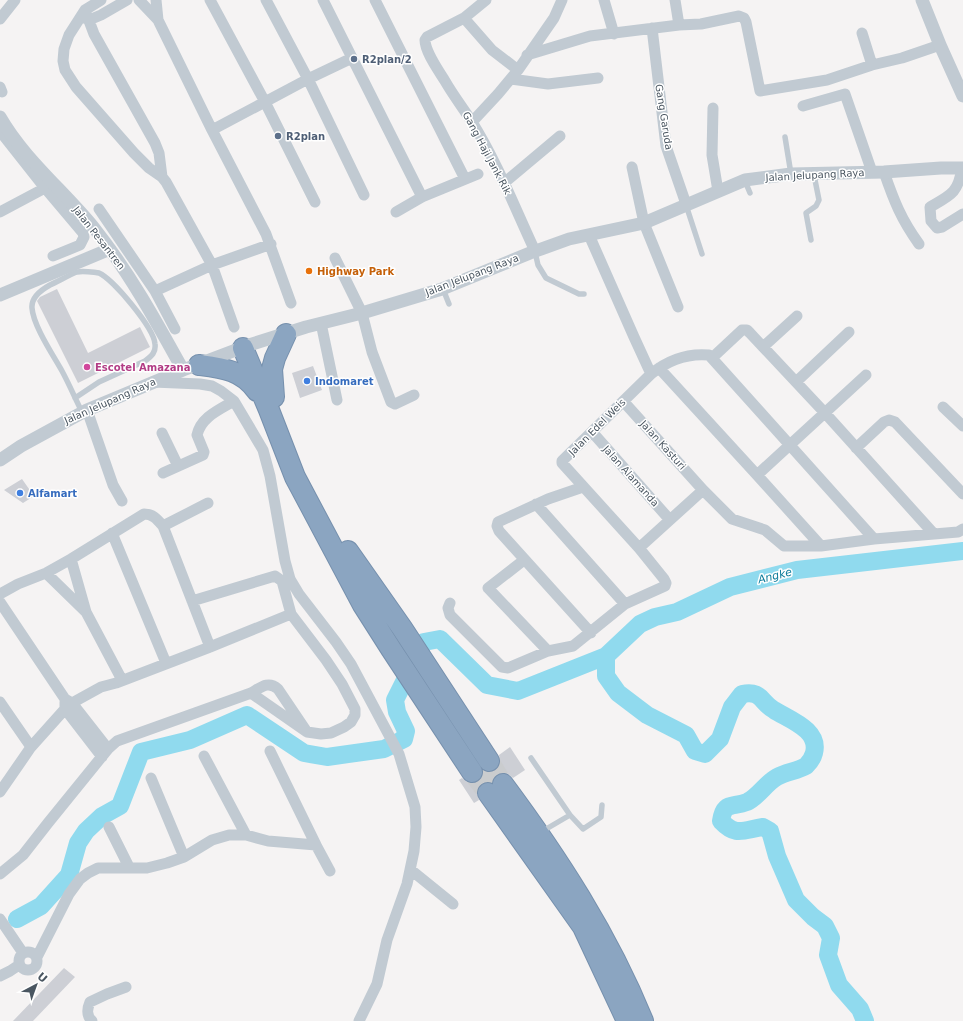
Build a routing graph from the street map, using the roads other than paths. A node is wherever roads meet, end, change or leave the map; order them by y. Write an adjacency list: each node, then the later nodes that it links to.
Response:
1 (15, 0): 17 (street)
2 (101, 0): 15 (street)
3 (127, 0): 15 (street)
4 (139, 0): 18 (street)
5 (156, 0): 18 (street)
6 (210, 0): 31 (street)
7 (266, 0): 29 (street)
8 (323, 0): 25 (street)
9 (375, 0): 47 (street)
10 (486, 0): 16 (street)
11 (562, 0): 24 (street)
12 (604, 0): 22 (street)
13 (675, 0): 19 (street)
14 (922, 0): 23 (street)
15 (85, 15): 46 (street); 46 (street)
16 (464, 18): 27 (street); 35 (street, Gang Haji Jank Rik)
17 (0, 20)
18 (158, 20): 36 (street)
19 (679, 25): 20 (street); 26 (street)
20 (652, 28): 22 (street); 56 (street, Gang Garuda)
21 (862, 33): 26 (street)
22 (614, 34): 24 (street)
23 (940, 45): 26 (street); 30 (street)
24 (527, 55): 27 (street)
25 (352, 58): 29 (street); 54 (street)
26 (872, 65)
27 (515, 74): 28 (street); 35 (street)
28 (598, 78)
29 (308, 79): 31 (street); 53 (street)
30 (963, 96)
31 (265, 102): 36 (street); 55 (street)
32 (803, 106): 42 (street)
33 (713, 108): 51 (street)
34 (0, 117): 66 (street, Jalan Pesantren)
35 (472, 122): 49 (street, Gang Haji Jank Rik)
36 (212, 130): 64 (street)
37 (0, 131): 50 (street)
38 (560, 136): 49 (street)
39 (785, 137): 44 (lane)
40 (632, 167): 61 (street)
41 (963, 168): 42 (street, Jalan Jelupang Raya); 60 (street)
42 (878, 172): 45 (street, Jalan Jelupang Raya); 65 (street)
43 (478, 174): 47 (street)
44 (791, 174): 45 (street, Jalan Jelupang Raya); 48 (street, Jalan Jelupang Raya)
45 (814, 175): 63 (lane)
46 (162, 177): 71 (street)
47 (465, 179): 54 (street)
48 (745, 180): 51 (street, Jalan Jelupang Raya); 52 (lane)
49 (504, 183): 67 (street, Gang Haji Jank Rik)
50 (45, 188): 58 (street); 69 (street)
51 (718, 191): 56 (street, Jalan Jelupang Raya)
52 (750, 193)
53 (364, 195)
54 (422, 197): 59 (street)
55 (315, 202)
56 (686, 204): 61 (street, Jalan Jelupang Raya); 68 (lane)
57 (99, 209): 73 (street)
58 (0, 212)
59 (396, 212)
60 (963, 214)
61 (644, 223): 62 (street, Jalan Jelupang Raya); 78 (street)
62 (589, 235): 67 (street, Jalan Jelupang Raya); 90 (street)
63 (811, 240)
64 (270, 244): 71 (street); 76 (street)
65 (919, 244)
66 (110, 249): 75 (street); 89 (street, Jalan Pesantren)
67 (535, 251): 72 (street, Jalan Jelupang Raya); 74 (lane)
68 (702, 254)
69 (53, 256)
70 (335, 258): 79 (street)
71 (212, 266): 73 (street); 82 (street)
72 (442, 289): 77 (lane); 79 (street, Jalan Jelupang Raya)
73 (155, 291): 83 (street)
74 (584, 294)
75 (0, 296)
76 (291, 303)
77 (449, 304)
78 (678, 307)
79 (362, 312): 81 (street, Jalan Jelupang Raya); 94 (street)
80 (797, 316): 87 (street)
81 (321, 323): 85 (street, Jalan Jelupang Raya); 96 (street)
82 (234, 328)
83 (175, 329)
84 (849, 332): 93 (street)
85 (286, 334): 86 (street, Jalan Jelupang Raya); 99 (highway)
86 (246, 347): 89 (street, Jalan Jelupang Raya); 99 (highway)
87 (763, 347): 88 (street); 93 (street)
88 (712, 358): 90 (street, Jalan Edel Weis); 106 (street)
89 (191, 367): 92 (street, Jalan Jelupang Raya); 99 (highway)
90 (655, 371): 98 (street, Jalan Edel Weis); 111 (street)
91 (866, 375): 102 (street)
92 (153, 382): 97 (street); 101 (street, Jalan Jelupang Raya)
93 (796, 382): 102 (street)
94 (414, 395)
95 (75, 398): 95 (lane); 101 (lane)
96 (337, 400)
97 (234, 401): 109 (street); 161 (street)
98 (623, 401): 104 (street, Jalan Edel Weis); 113 (street, Jalan Kasturi)
99 (272, 403): 99 (highway)
100 (942, 407): 103 (street)
101 (84, 411): 108 (street, Jalan Jelupang Raya); 115 (street)
102 (825, 413): 106 (street); 107 (street)
103 (963, 426)
104 (592, 432): 112 (street, Jalan Edel Weis); 118 (street, Jalan Alamanda)
105 (162, 433): 109 (street)
106 (789, 445): 111 (street); 123 (street)
107 (856, 448): 114 (street); 122 (street)
108 (0, 460)
109 (178, 466): 110 (street)
110 (162, 473)
111 (757, 476): 124 (street)
112 (583, 487): 117 (street); 125 (street, Jalan Edel Weis)
113 (703, 490): 118 (street); 124 (street, Jalan Kasturi)
114 (963, 494)
115 (122, 501)
116 (208, 503): 119 (street)
117 (536, 504): 127 (street); 133 (street)
118 (670, 520): 125 (street)
119 (163, 526): 121 (street); 130 (street)
120 (963, 530): 122 (street, Jalan Kasturi)
121 (112, 533): 126 (street); 139 (street)
122 (934, 534): 123 (street, Jalan Kasturi)
123 (874, 540): 124 (street, Jalan Kasturi)
124 (821, 546)
125 (639, 548): 133 (street, Jalan Edel Weis)
126 (71, 559): 128 (street); 134 (street)
127 (524, 560): 136 (street); 138 (street)
128 (46, 573): 129 (street); 134 (street)
129 (0, 594)
130 (192, 601): 135 (street); 137 (street)
131 (0, 602): 143 (street)
132 (450, 603): 138 (street)
133 (626, 604): 136 (street)
134 (86, 612): 140 (street)
135 (291, 614): 137 (street); 144 (street)
136 (591, 633): 138 (street)
137 (210, 647): 139 (street)
138 (548, 651)
139 (166, 663): 140 (street)
140 (122, 680): 143 (street)
141 (251, 693): 144 (street); 144 (street); 147 (street)
142 (0, 702): 145 (street)
143 (67, 704): 145 (street); 147 (street)
144 (307, 732)
145 (31, 747): 152 (street)
146 (270, 751): 158 (street)
147 (105, 753): 163 (street)
148 (204, 756): 156 (street)
149 (531, 758): 154 (lane)
150 (151, 778): 159 (street)
151 (496, 788): 157 (highway)
152 (0, 792)
153 (602, 805): 154 (lane)
154 (570, 815): 157 (lane)
155 (109, 827): 160 (street)
156 (246, 835): 158 (street); 159 (street)
157 (530, 835): 173 (highway); 174 (highway)
158 (316, 845): 162 (street)
159 (184, 857): 160 (street)
160 (129, 867): 167 (street)
161 (411, 870): 164 (street); 172 (street)
162 (330, 871)
163 (0, 874)
164 (453, 904)
165 (0, 919): 166 (street)
166 (23, 953): 167 (street); 168 (street)
167 (37, 957): 168 (street)
168 (19, 965): 169 (street)
169 (0, 976)
170 (126, 987): 171 (street)
171 (92, 1021)
172 (359, 1021)
173 (627, 1021)
174 (643, 1021)

